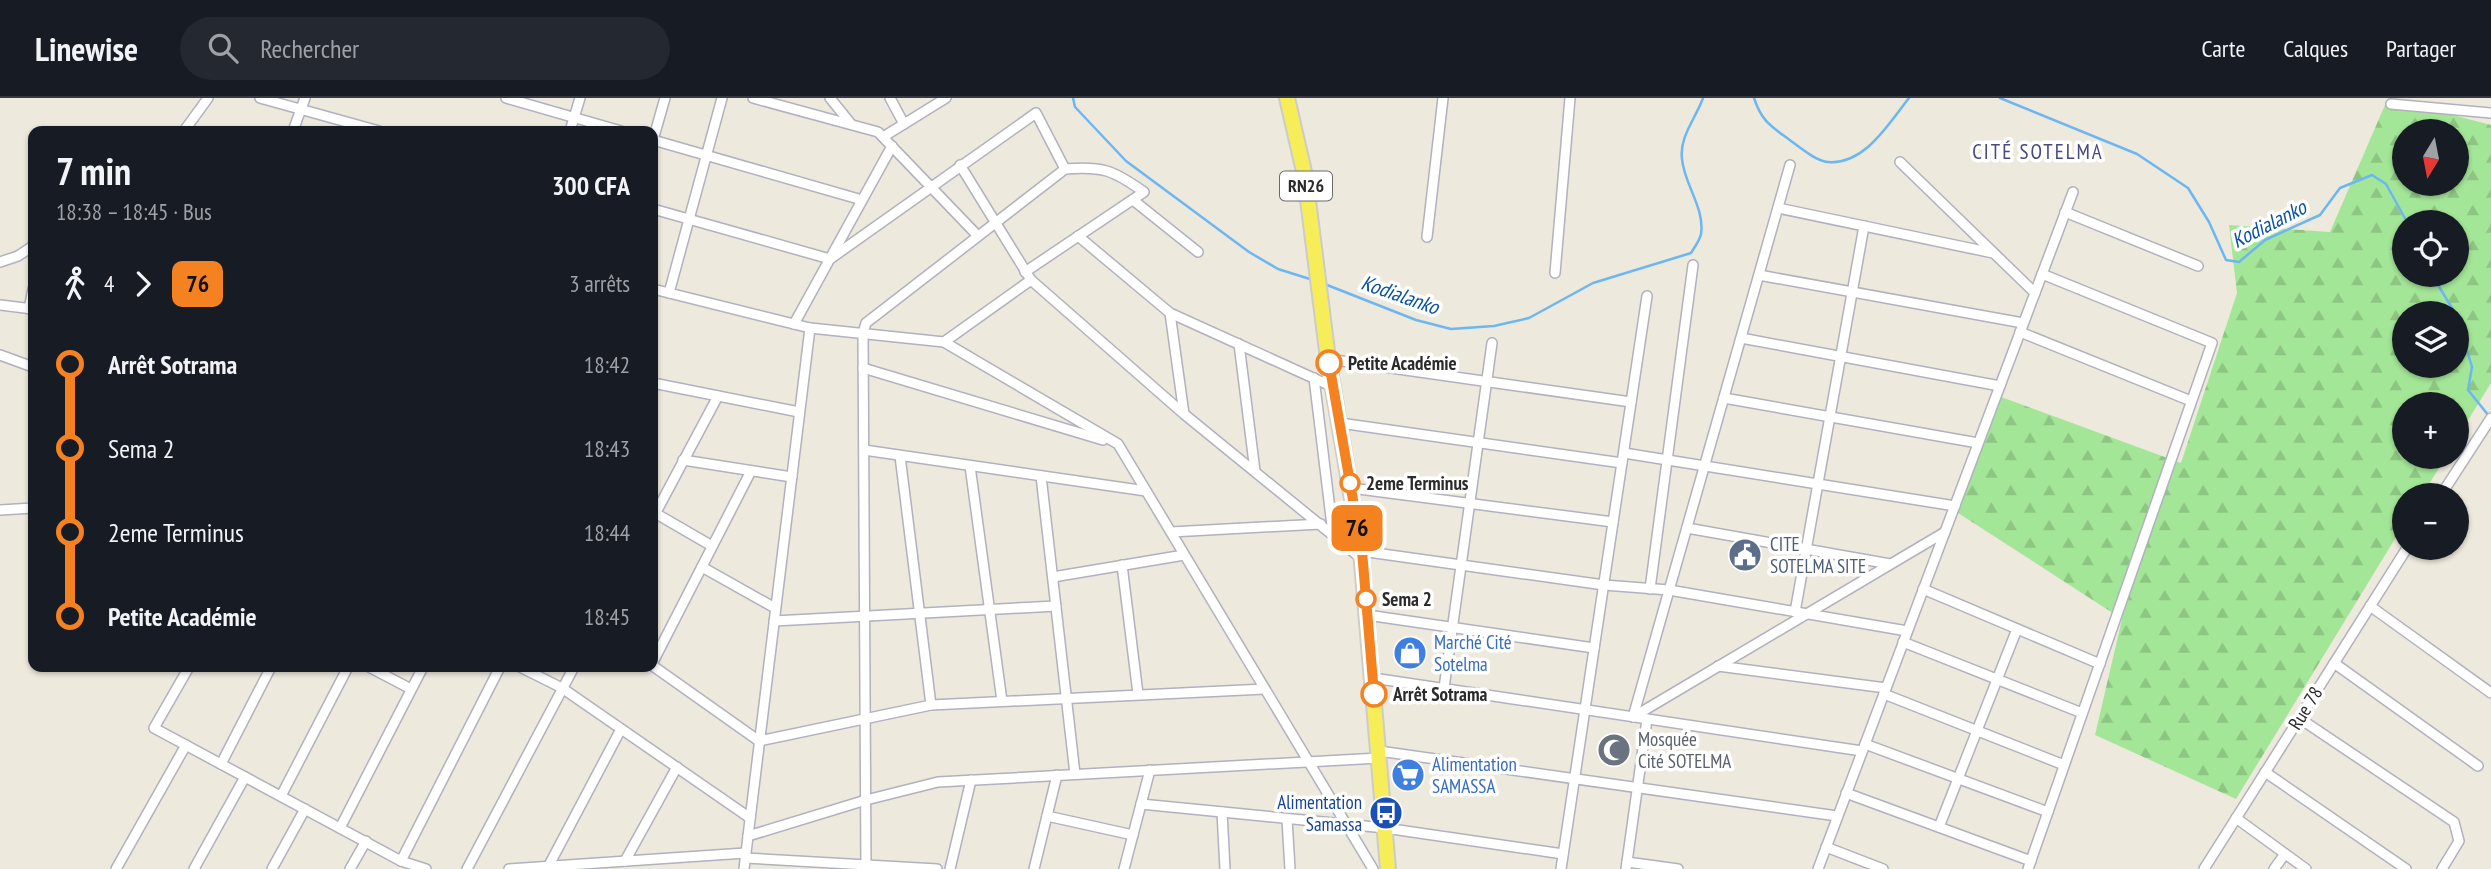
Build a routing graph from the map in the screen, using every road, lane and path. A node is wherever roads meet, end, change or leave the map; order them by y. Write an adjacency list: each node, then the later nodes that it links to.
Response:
1 (260, 98): 16 (street)
2 (305, 98): 16 (street)
3 (506, 98): 18 (street)
4 (580, 98): 18 (street)
5 (665, 98): 26 (street)
6 (722, 98): 30 (street)
7 (753, 98): 20 (street)
8 (830, 98): 20 (street)
9 (890, 98): 19 (street)
10 (946, 98): 19 (street)
11 (1287, 98): 77 (main road, RN26)
12 (1443, 98): 47 (street)
13 (1570, 98): 55 (street)
14 (203, 99): 21 (street)
15 (2391, 104): 17 (street)
16 (302, 110): 22 (street); 23 (street)
17 (2491, 113)
18 (574, 118): 24 (street); 25 (street)
19 (904, 124): 27 (street)
20 (852, 125): 27 (street)
21 (187, 126)
22 (295, 126)
23 (361, 126)
24 (572, 126)
25 (603, 126)
26 (657, 126)
27 (883, 137): 29 (street)
28 (658, 142): 30 (street)
29 (892, 146): 35 (street); 37 (street)
30 (706, 156): 37 (street); 42 (street)
31 (1900, 162): 50 (street)
32 (960, 165): 34 (street); 35 (street); 43 (street)
33 (1790, 165): 39 (street)
34 (1065, 169): 38 (street); 43 (street)
35 (930, 186): 45 (street); 51 (street)
36 (2073, 192): 41 (street)
37 (862, 200): 51 (street)
38 (1133, 200): 46 (street); 49 (street)
39 (1778, 208): 44 (street); 57 (street)
40 (658, 210): 42 (street)
41 (2066, 212): 54 (street); 56 (street)
42 (689, 219): 51 (street); 61 (street)
43 (996, 223): 45 (street); 58 (street)
44 (1864, 226): 50 (street); 60 (street)
45 (978, 236): 70 (street)
46 (1078, 236): 58 (street); 66 (street)
47 (1427, 237)
48 (28, 249): 52 (street)
49 (1198, 252)
50 (1993, 253): 62 (street)
51 (830, 259): 67 (street)
52 (0, 262)
53 (1693, 265): 101 (street)
54 (2198, 266)
55 (1555, 273)
56 (2042, 274): 62 (street); 87 (street)
57 (1759, 275): 60 (street); 71 (street)
58 (1028, 276): 72 (street); 90 (street)
59 (658, 290): 61 (street)
60 (1852, 291): 69 (street); 76 (street)
61 (669, 293): 67 (street)
62 (2035, 293): 69 (street)
63 (1647, 296): 88 (street)
64 (0, 305): 65 (street)
65 (28, 309)
66 (1170, 313): 74 (street); 90 (street)
67 (794, 324): 68 (street)
68 (810, 328): 70 (street); 89 (street)
69 (2022, 328): 83 (street); 87 (street)
70 (863, 333): 72 (street); 79 (street)
71 (1741, 338): 76 (street); 86 (street)
72 (944, 342): 96 (street)
73 (1492, 343): 81 (street)
74 (1239, 344): 80 (street); 105 (street)
75 (0, 355): 78 (street)
76 (1840, 356): 83 (street); 91 (street)
77 (1328, 359): 81 (street); 84 (main road, RN26)
78 (28, 365)
79 (863, 368): 96 (street); 97 (street)
80 (1314, 378): 84 (street); 123 (street)
81 (1486, 380): 88 (street); 94 (street)
82 (658, 384): 85 (street)
83 (2000, 386): 95 (street)
84 (1333, 387): 93 (main road, RN26)
85 (718, 396): 89 (street); 100 (street)
86 (1724, 398): 91 (street); 103 (street)
87 (2191, 401): 155 (street)
88 (1631, 402): 99 (street)
89 (800, 412): 107 (street)
90 (1184, 414): 105 (street)
91 (1830, 416): 95 (street); 108 (street)
92 (2490, 419): 109 (street)
93 (1340, 423): 94 (street); 110 (main road, RN26)
94 (1478, 442): 99 (street); 112 (street)
95 (1978, 443): 113 (street)
96 (1118, 444): 111 (street)
97 (864, 450): 98 (street); 146 (street)
98 (900, 456): 102 (street); 143 (street)
99 (1623, 458): 101 (street); 118 (street)
100 (683, 460): 104 (street); 114 (street)
101 (1667, 460): 103 (street); 135 (street)
102 (970, 466): 106 (street); 141 (street)
103 (1704, 466): 108 (street); 120 (street)
104 (751, 471): 107 (street); 124 (street)
105 (1255, 471): 119 (street)
106 (1041, 476): 111 (street); 133 (street)
107 (792, 477): 140 (street)
108 (1818, 483): 113 (street); 125 (street)
109 (2449, 483)
110 (1351, 488): 112 (street); 127 (main road, RN26)
111 (1146, 491): 122 (street)
112 (1469, 503): 118 (street); 131 (street)
113 (1955, 506): 121 (street)
114 (658, 507)
115 (28, 508): 116 (street)
116 (0, 510)
117 (658, 517): 124 (street)
118 (1613, 522): 134 (street)
119 (1321, 524): 122 (street); 123 (street)
120 (1687, 528): 125 (street); 137 (street)
121 (1945, 531): 129 (street); 136 (street)
122 (1171, 532): 126 (street)
123 (1333, 534): 127 (street)
124 (712, 547): 132 (street)
125 (1806, 549): 129 (street); 142 (street)
126 (1184, 555): 130 (street); 171 (street)
127 (1362, 555): 131 (street); 145 (main road, RN26)
128 (2399, 560): 139 (street, Rue 78)
129 (1890, 564): 144 (street)
130 (1122, 565): 133 (street); 174 (street)
131 (1461, 565): 134 (street); 148 (street)
132 (702, 567): 140 (street); 153 (street)
133 (1053, 577): 138 (street)
134 (1604, 585): 135 (street); 152 (street)
135 (1650, 589): 137 (street)
136 (1923, 589): 149 (street); 150 (street)
137 (1669, 590): 142 (street); 180 (street)
138 (1056, 606): 141 (street); 175 (street)
139 (2370, 606): 154 (street, Rue 78); 173 (street)
140 (775, 608): 147 (street)
141 (990, 610): 143 (street); 176 (street)
142 (1795, 612): 144 (street)
143 (920, 614): 146 (street); 177 (street)
144 (1807, 614): 150 (street); 156 (street)
145 (1367, 615): 148 (street); 166 (main road, RN26)
146 (865, 617): 147 (street); 181 (street)
147 (774, 621): 186 (street)
148 (1452, 627): 152 (street); 169 (street)
149 (2017, 629): 155 (street); 167 (street)
150 (1907, 631): 151 (street)
151 (1903, 642): 167 (street); 172 (street)
152 (1594, 648): 178 (street)
153 (658, 654)
154 (2334, 663): 182 (street, Rue 78); 193 (street)
155 (2100, 664): 179 (street)
156 (1718, 666): 172 (street); 180 (street)
157 (658, 668): 186 (street)
158 (186, 672): 187 (street)
159 (268, 672): 191 (street)
160 (345, 672): 205 (street)
161 (379, 672): 170 (street)
162 (420, 672): 170 (street)
163 (497, 672): 227 (street)
164 (530, 672): 168 (street)
165 (571, 672): 168 (street)
166 (1373, 678): 169 (street); 189 (main road, RN26)
167 (1997, 679): 179 (street); 185 (street)
168 (562, 688): 184 (street); 238 (street)
169 (1444, 688): 178 (street)
170 (411, 689): 218 (street)
171 (1265, 689): 174 (street); 190 (street)
172 (1885, 691): 185 (street); 188 (street)
173 (2491, 693)
174 (1138, 694): 175 (street)
175 (1066, 697): 176 (street); 197 (street)
176 (1002, 701): 177 (street)
177 (931, 705): 181 (street)
178 (1585, 709): 180 (street); 200 (street)
179 (2082, 713): 192 (street)
180 (1633, 717): 183 (street)
181 (865, 718): 186 (street); 206 (street)
182 (2299, 718): 196 (street, Rue 78); 257 (street)
183 (1647, 719): 188 (street); 203 (street)
184 (621, 729): 194 (street); 231 (street)
185 (1976, 731): 192 (street); 201 (street)
186 (759, 741): 213 (street)
187 (186, 745): 191 (street); 233 (street)
188 (1863, 748): 201 (street); 204 (street)
189 (1379, 754): 190 (street); 200 (street); 219 (main road, RN26)
190 (1308, 762): 195 (street); 216 (street)
191 (221, 764): 199 (street)
192 (2064, 765): 210 (street)
193 (2478, 766)
194 (677, 767): 213 (street); 228 (street)
195 (1150, 771): 197 (street); 207 (street)
196 (2265, 772): 214 (street, Rue 78); 256 (street)
197 (1075, 774): 198 (street)
198 (1057, 775): 202 (street); 211 (street)
199 (245, 777): 205 (street); 234 (street)
200 (1574, 779): 203 (street); 224 (street)
201 (1957, 779): 210 (street); 217 (street)
202 (971, 780): 206 (street); 242 (street)
203 (1637, 788): 212 (street); 229 (street)
204 (1846, 793): 212 (street); 217 (street)
205 (282, 796): 208 (street)
206 (866, 800): 221 (street); 232 (street)
207 (1141, 804): 209 (street); 220 (street)
208 (305, 809): 218 (street); 235 (street)
209 (1222, 812): 215 (street); 245 (street)
210 (2048, 813): 230 (street)
211 (1048, 816): 220 (street); 243 (street)
212 (1838, 816): 223 (street)
213 (750, 818): 221 (street)
214 (2236, 818): 225 (street); 253 (street, Rue 78)
215 (1287, 819): 216 (street); 246 (street)
216 (1346, 825): 219 (street); 247 (street)
217 (1939, 827): 230 (street)
218 (340, 828): 222 (street)
219 (1385, 828): 224 (street); 248 (main road, RN26)
220 (1133, 835): 244 (street)
221 (747, 836): 226 (street)
222 (366, 841): 227 (street); 236 (street)
223 (1826, 847): 251 (street); 252 (street)
224 (1563, 854): 249 (street)
225 (2285, 854): 254 (street); 255 (street)
226 (745, 855): 228 (street); 232 (street); 240 (street)
227 (401, 860): 237 (street)
228 (621, 864): 231 (street)
229 (1627, 865): 250 (street)
230 (2030, 865)
231 (548, 867): 239 (street)
232 (866, 867): 241 (street)
233 (116, 869)
234 (194, 869)
235 (272, 869)
236 (350, 869)
237 (426, 869)
238 (467, 869)
239 (512, 869)
240 (744, 869)
241 (937, 869)
242 (950, 869)
243 (1034, 869)
244 (1124, 869)
245 (1225, 869)
246 (1290, 869)
247 (1373, 869)
248 (1388, 869)
249 (1560, 869)
250 (1678, 869)
251 (1818, 869)
252 (1883, 869)
253 (2204, 869)
254 (2274, 869)
255 (2306, 869)
256 (2406, 869)
257 (2442, 869)

